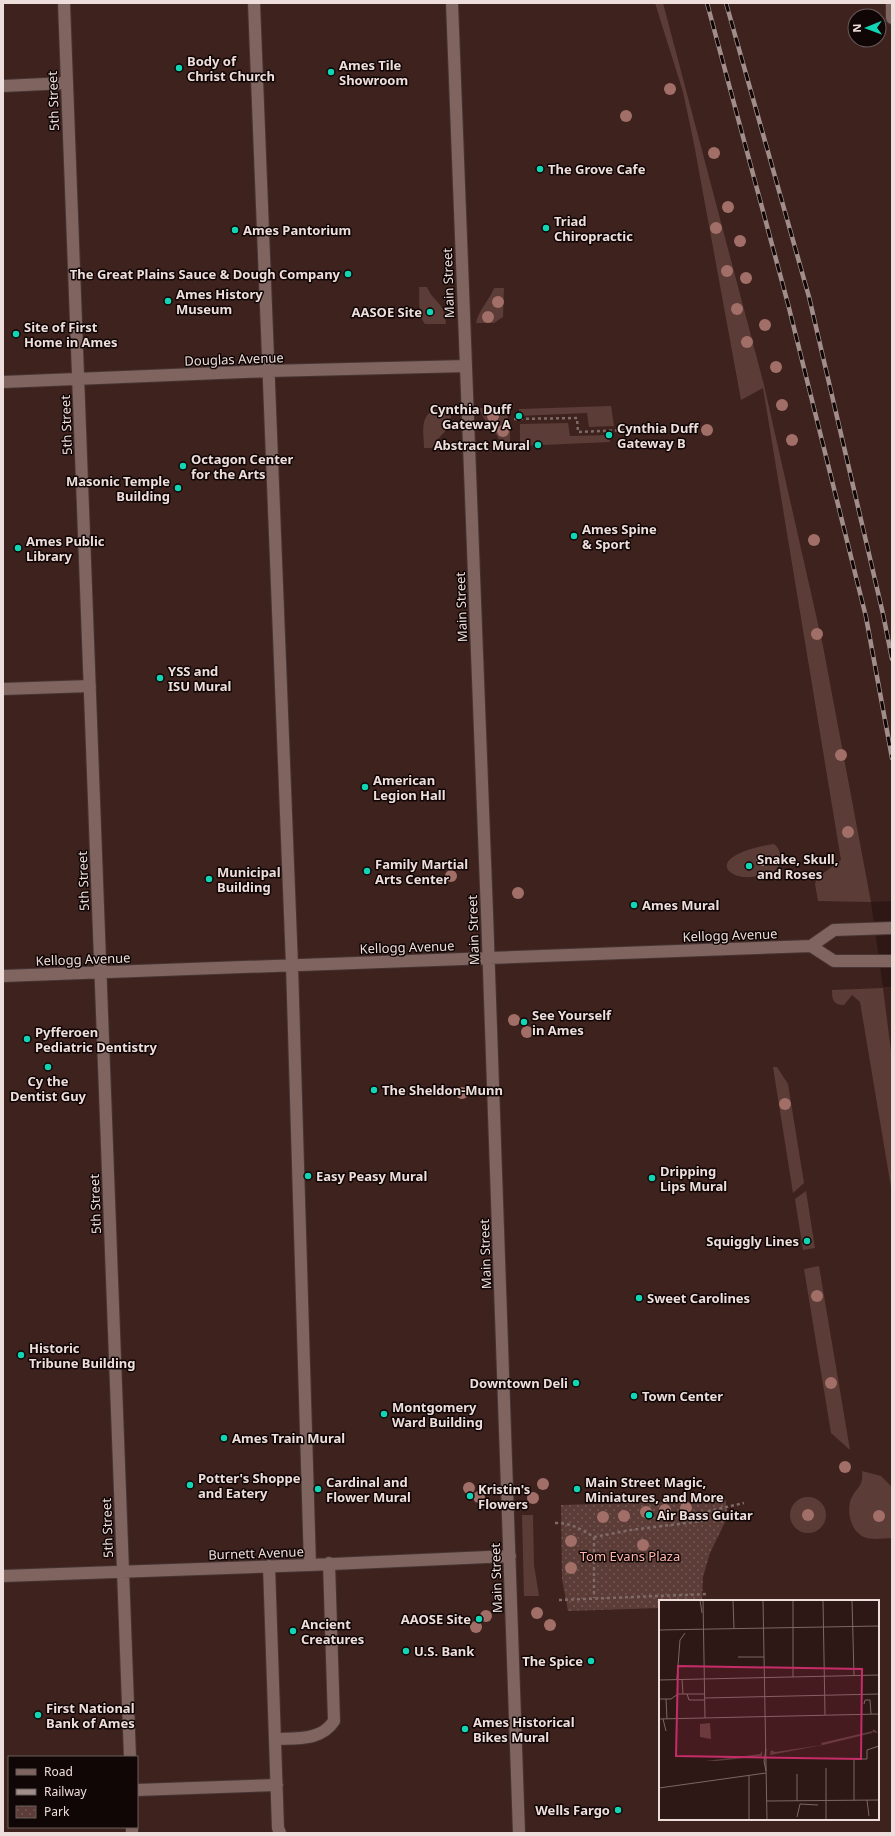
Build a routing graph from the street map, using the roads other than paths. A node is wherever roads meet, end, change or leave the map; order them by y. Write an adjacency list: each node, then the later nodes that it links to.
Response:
1 (64, 3): 6 (street, 5th Street)
2 (254, 3): 9 (street)
3 (452, 3): 8 (street, Main Street)
4 (892, 3): 5 (street)
5 (892, 18)
6 (66, 83): 7 (street); 10 (street, 5th Street)
7 (3, 86)
8 (466, 366): 9 (street, Douglas Avenue); 16 (street, Main Street)
9 (269, 371): 10 (street, Douglas Avenue); 18 (street)
10 (78, 379): 11 (street, Douglas Avenue); 12 (street, 5th Street)
11 (3, 382)
12 (90, 686): 13 (street); 19 (street, 5th Street)
13 (3, 689)
14 (892, 928): 15 (street)
15 (811, 946): 16 (street, Kellogg Avenue); 17 (street)
16 (488, 958): 18 (street, Kellogg Avenue); 21 (street, Main Street)
17 (892, 961)
18 (292, 965): 19 (street, Kellogg Avenue); 23 (street)
19 (100, 972): 20 (street, Kellogg Avenue); 25 (street, 5th Street)
20 (3, 976)
21 (510, 1556): 22 (street, Burnett Avenue); 32 (street, Main Street)
22 (329, 1564): 23 (street, Burnett Avenue); 27 (street)
23 (310, 1565): 24 (street, Burnett Avenue)
24 (270, 1566): 25 (street, Burnett Avenue); 27 (street)
25 (123, 1571): 26 (street, Burnett Avenue); 28 (street, 5th Street)
26 (3, 1576)
27 (275, 1738): 29 (street)
28 (130, 1756)
29 (277, 1785): 30 (street); 31 (street)
30 (138, 1790)
31 (280, 1833)
32 (520, 1833)

